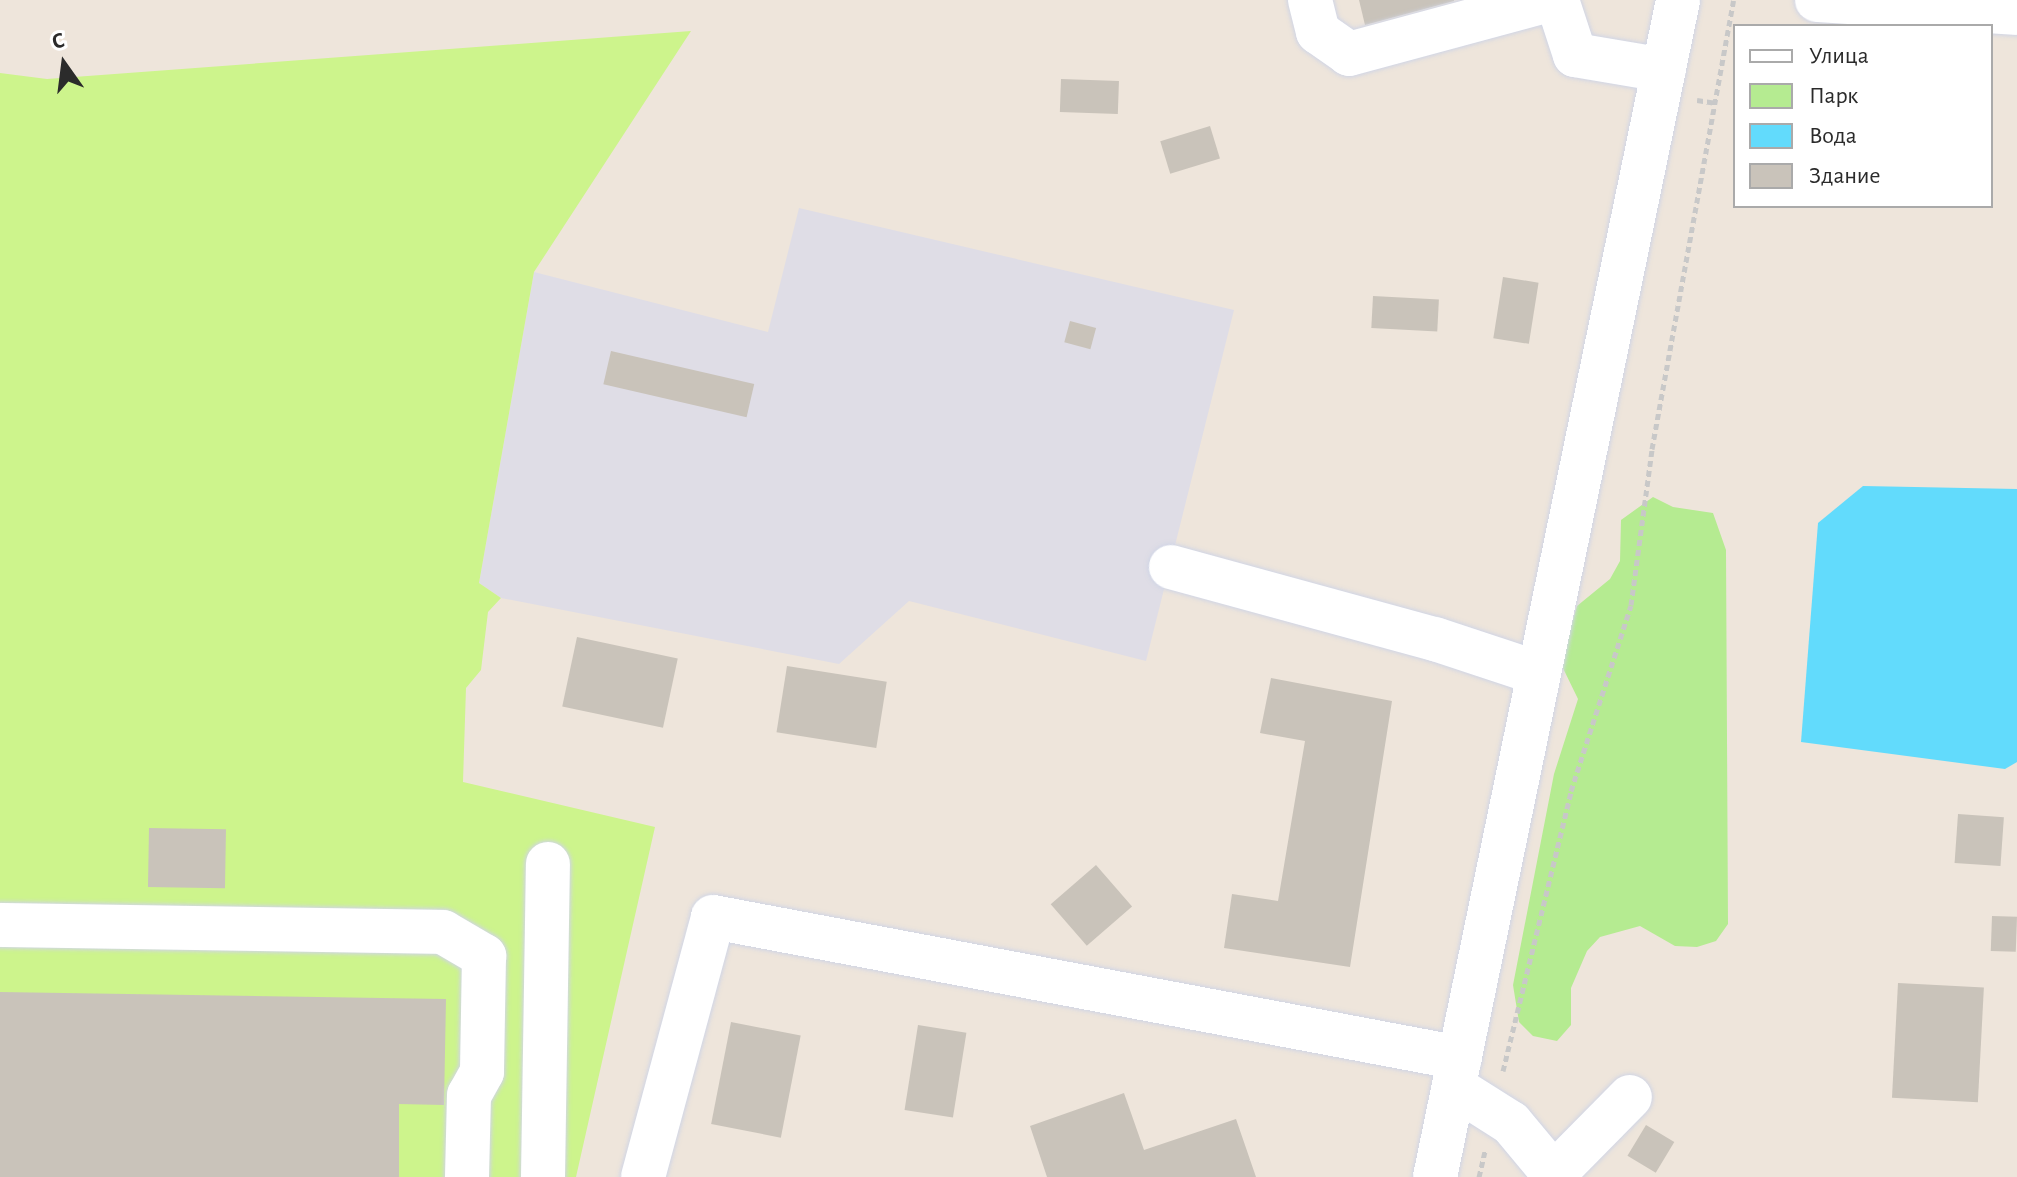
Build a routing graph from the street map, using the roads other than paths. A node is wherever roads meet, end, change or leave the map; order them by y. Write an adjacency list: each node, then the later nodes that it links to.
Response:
1 (1310, 0): 2 (street)
2 (1549, 0)
3 (1557, 0): 7 (street)
4 (1678, 0): 7 (street)
5 (1817, 0): 6 (street)
6 (2017, 13)
7 (1664, 70): 9 (street)
8 (1171, 567): 9 (street)
9 (1538, 673): 12 (street)
10 (548, 864): 16 (street)
11 (0, 925): 15 (street)
12 (1457, 1073): 14 (street); 17 (street); 18 (street)
13 (1630, 1097): 14 (street)
14 (1555, 1175)
15 (467, 1177)
16 (543, 1177)
17 (643, 1177)
18 (1435, 1177)

